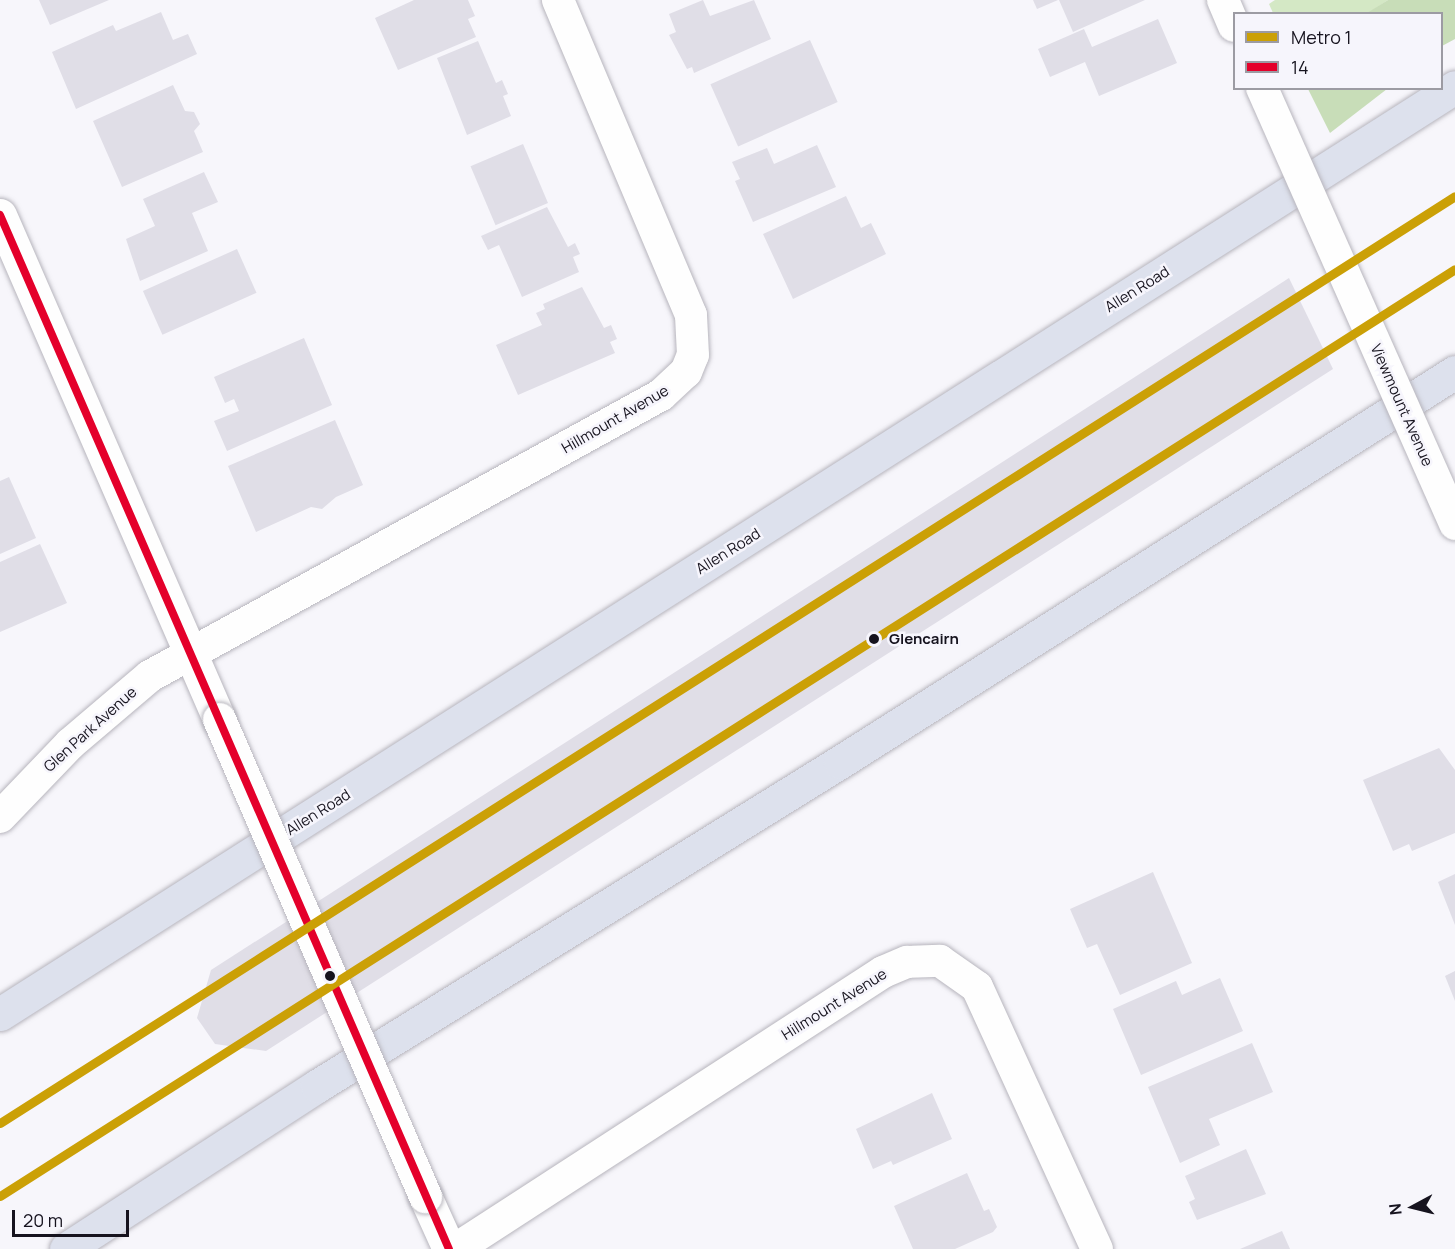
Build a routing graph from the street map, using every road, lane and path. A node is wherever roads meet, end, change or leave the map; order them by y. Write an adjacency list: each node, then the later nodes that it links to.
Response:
1 (558, 0): 9 (street, Hillmount Avenue)
2 (1223, 0): 3 (street)
3 (1233, 24)
4 (1455, 87): 11 (highway, Allen Road)
5 (1263, 90): 8 (street, Viewmount Avenue, bridge)
6 (0, 215): 9 (street)
7 (1455, 372): 12 (highway)
8 (1455, 524)
9 (191, 654): 10 (street, Glen Park Avenue); 13 (street, bridge)
10 (0, 817)
11 (0, 1014)
12 (66, 1249)
13 (449, 1249)
14 (456, 1249): 15 (street, Hillmount Avenue)
15 (1097, 1249)

